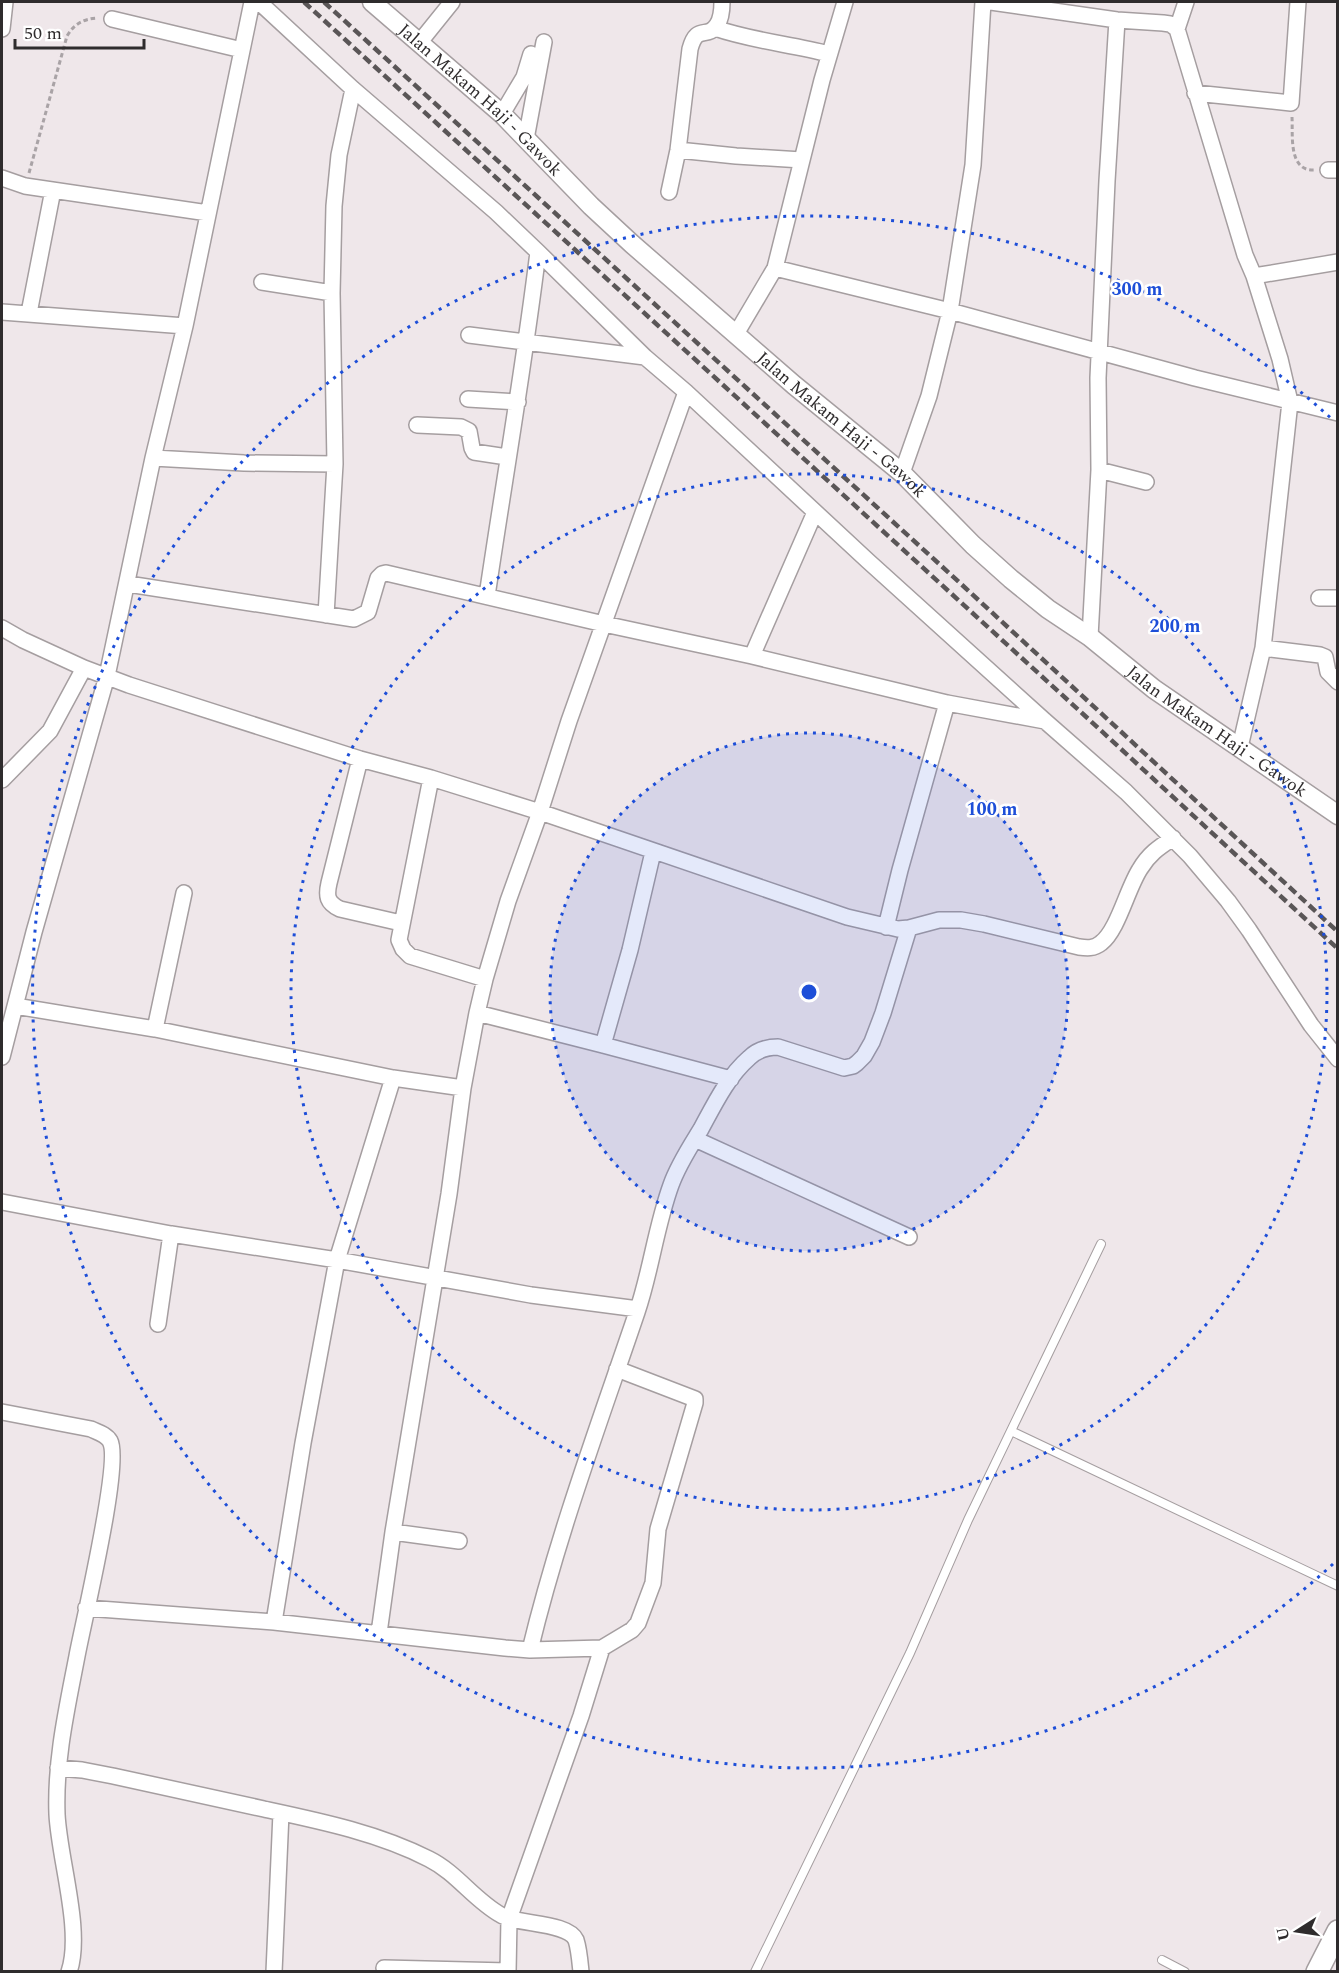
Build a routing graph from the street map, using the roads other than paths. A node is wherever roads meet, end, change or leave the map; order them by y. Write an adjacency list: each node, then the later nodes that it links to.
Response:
1 (5, 2): 15 (street)
2 (252, 2): 19 (street)
3 (259, 2): 22 (street)
4 (372, 2): 18 (street, Jalan Makam Haji - Gawok)
5 (452, 2): 18 (street)
6 (723, 2): 14 (street)
7 (845, 2): 21 (street)
8 (983, 2): 38 (street)
9 (991, 2): 13 (street)
10 (1186, 2): 16 (street)
11 (1298, 2): 23 (street)
12 (112, 20): 19 (street)
13 (1117, 20): 16 (street); 45 (street)
14 (715, 28): 21 (street); 26 (street)
15 (2, 29)
16 (1177, 29): 23 (street)
17 (544, 42): 25 (street)
18 (419, 43): 24 (street, Jalan Makam Haji - Gawok)
19 (242, 50): 31 (street)
20 (531, 54): 24 (street)
21 (829, 54): 27 (street)
22 (353, 89): 32 (street); 37 (street)
23 (1195, 93): 35 (street)
24 (502, 114): 25 (street, Jalan Makam Haji - Gawok)
25 (526, 139): 42 (street, Jalan Makam Haji - Gawok)
26 (678, 150): 27 (street); 30 (street)
27 (802, 160): 34 (street)
28 (2, 178): 29 (street)
29 (53, 190): 31 (street); 40 (street)
30 (669, 192)
31 (208, 213): 41 (street)
32 (538, 252): 44 (street); 46 (street)
33 (1338, 262): 35 (street)
34 (775, 268): 38 (street); 42 (street)
35 (1254, 276): 50 (street)
36 (262, 282): 37 (street)
37 (332, 293): 55 (street)
38 (950, 311): 45 (street); 57 (street)
39 (2, 312): 40 (street)
40 (29, 313): 41 (street)
41 (185, 326): 54 (street)
42 (736, 334): 57 (street, Jalan Makam Haji - Gawok)
43 (469, 335): 44 (street)
44 (527, 343): 46 (street); 49 (street)
45 (1100, 352): 50 (street); 56 (street)
46 (645, 357): 47 (street)
47 (686, 392): 59 (street); 65 (street)
48 (468, 399): 49 (street)
49 (518, 402): 53 (street)
50 (1290, 402): 51 (street); 68 (street)
51 (1338, 413)
52 (417, 425): 53 (street)
53 (507, 457): 61 (street)
54 (153, 458): 55 (street); 60 (street)
55 (335, 464): 64 (street)
56 (1099, 470): 58 (street); 67 (street)
57 (902, 473): 67 (street, Jalan Makam Haji - Gawok)
58 (1146, 482)
59 (815, 512): 69 (street); 74 (street)
60 (128, 584): 64 (street); 71 (street)
61 (487, 596): 64 (street); 65 (street)
62 (1319, 598): 63 (street)
63 (1338, 598)
64 (326, 615)
65 (604, 624): 69 (street); 79 (street)
66 (2, 628): 70 (street)
67 (1090, 637): 75 (street, Jalan Makam Haji - Gawok)
68 (1263, 648): 72 (street); 75 (street)
69 (752, 656): 73 (street)
70 (84, 668): 71 (street); 78 (street)
71 (107, 676): 76 (street); 88 (street)
72 (1338, 682)
73 (947, 704): 74 (street); 85 (street)
74 (1045, 721): 81 (street)
75 (1240, 747): 80 (street, Jalan Makam Haji - Gawok)
76 (360, 759): 77 (street); 84 (street)
77 (430, 778): 79 (street); 84 (street)
78 (2, 780)
79 (540, 812): 82 (street); 87 (street)
80 (1338, 815)
81 (1173, 838): 86 (street); 93 (street)
82 (654, 852): 85 (street); 91 (street)
83 (184, 892): 90 (street)
84 (401, 923): 87 (street)
85 (886, 927): 86 (street)
86 (909, 928): 95 (street)
87 (485, 979): 89 (street)
88 (15, 1006): 90 (street); 92 (street)
89 (477, 1013): 91 (street); 96 (street)
90 (155, 1029): 94 (street)
91 (603, 1044): 95 (street)
92 (2, 1057)
93 (1338, 1059)
94 (393, 1078): 96 (street); 102 (street)
95 (731, 1079): 97 (street)
96 (463, 1088): 103 (street)
97 (695, 1139): 100 (street); 104 (street)
98 (2, 1202): 99 (street)
99 (171, 1234): 102 (street); 105 (street)
100 (909, 1237)
101 (1101, 1244): 108 (lane)
102 (338, 1260): 103 (street); 113 (street)
103 (435, 1278): 104 (street); 109 (street)
104 (638, 1309): 106 (street)
105 (158, 1324)
106 (617, 1369): 115 (street); 116 (street)
107 (2, 1412): 112 (street)
108 (1011, 1431): 111 (lane); 127 (lane)
109 (393, 1532): 110 (street); 114 (street)
110 (459, 1540)
111 (1338, 1586)
112 (86, 1608): 113 (street); 117 (street)
113 (274, 1622): 114 (street)
114 (379, 1634): 116 (street)
115 (602, 1648): 116 (street); 119 (street)
116 (530, 1650)
117 (58, 1768): 118 (street); 123 (street)
118 (281, 1813): 119 (street); 124 (street)
119 (509, 1919): 125 (street); 126 (street)
120 (1338, 1931): 129 (main road)
121 (1162, 1960): 128 (lane)
122 (384, 1968): 125 (street)
123 (69, 1971)
124 (274, 1971)
125 (508, 1971)
126 (581, 1971)
127 (755, 1971)
128 (1185, 1971)
129 (1317, 1971)

